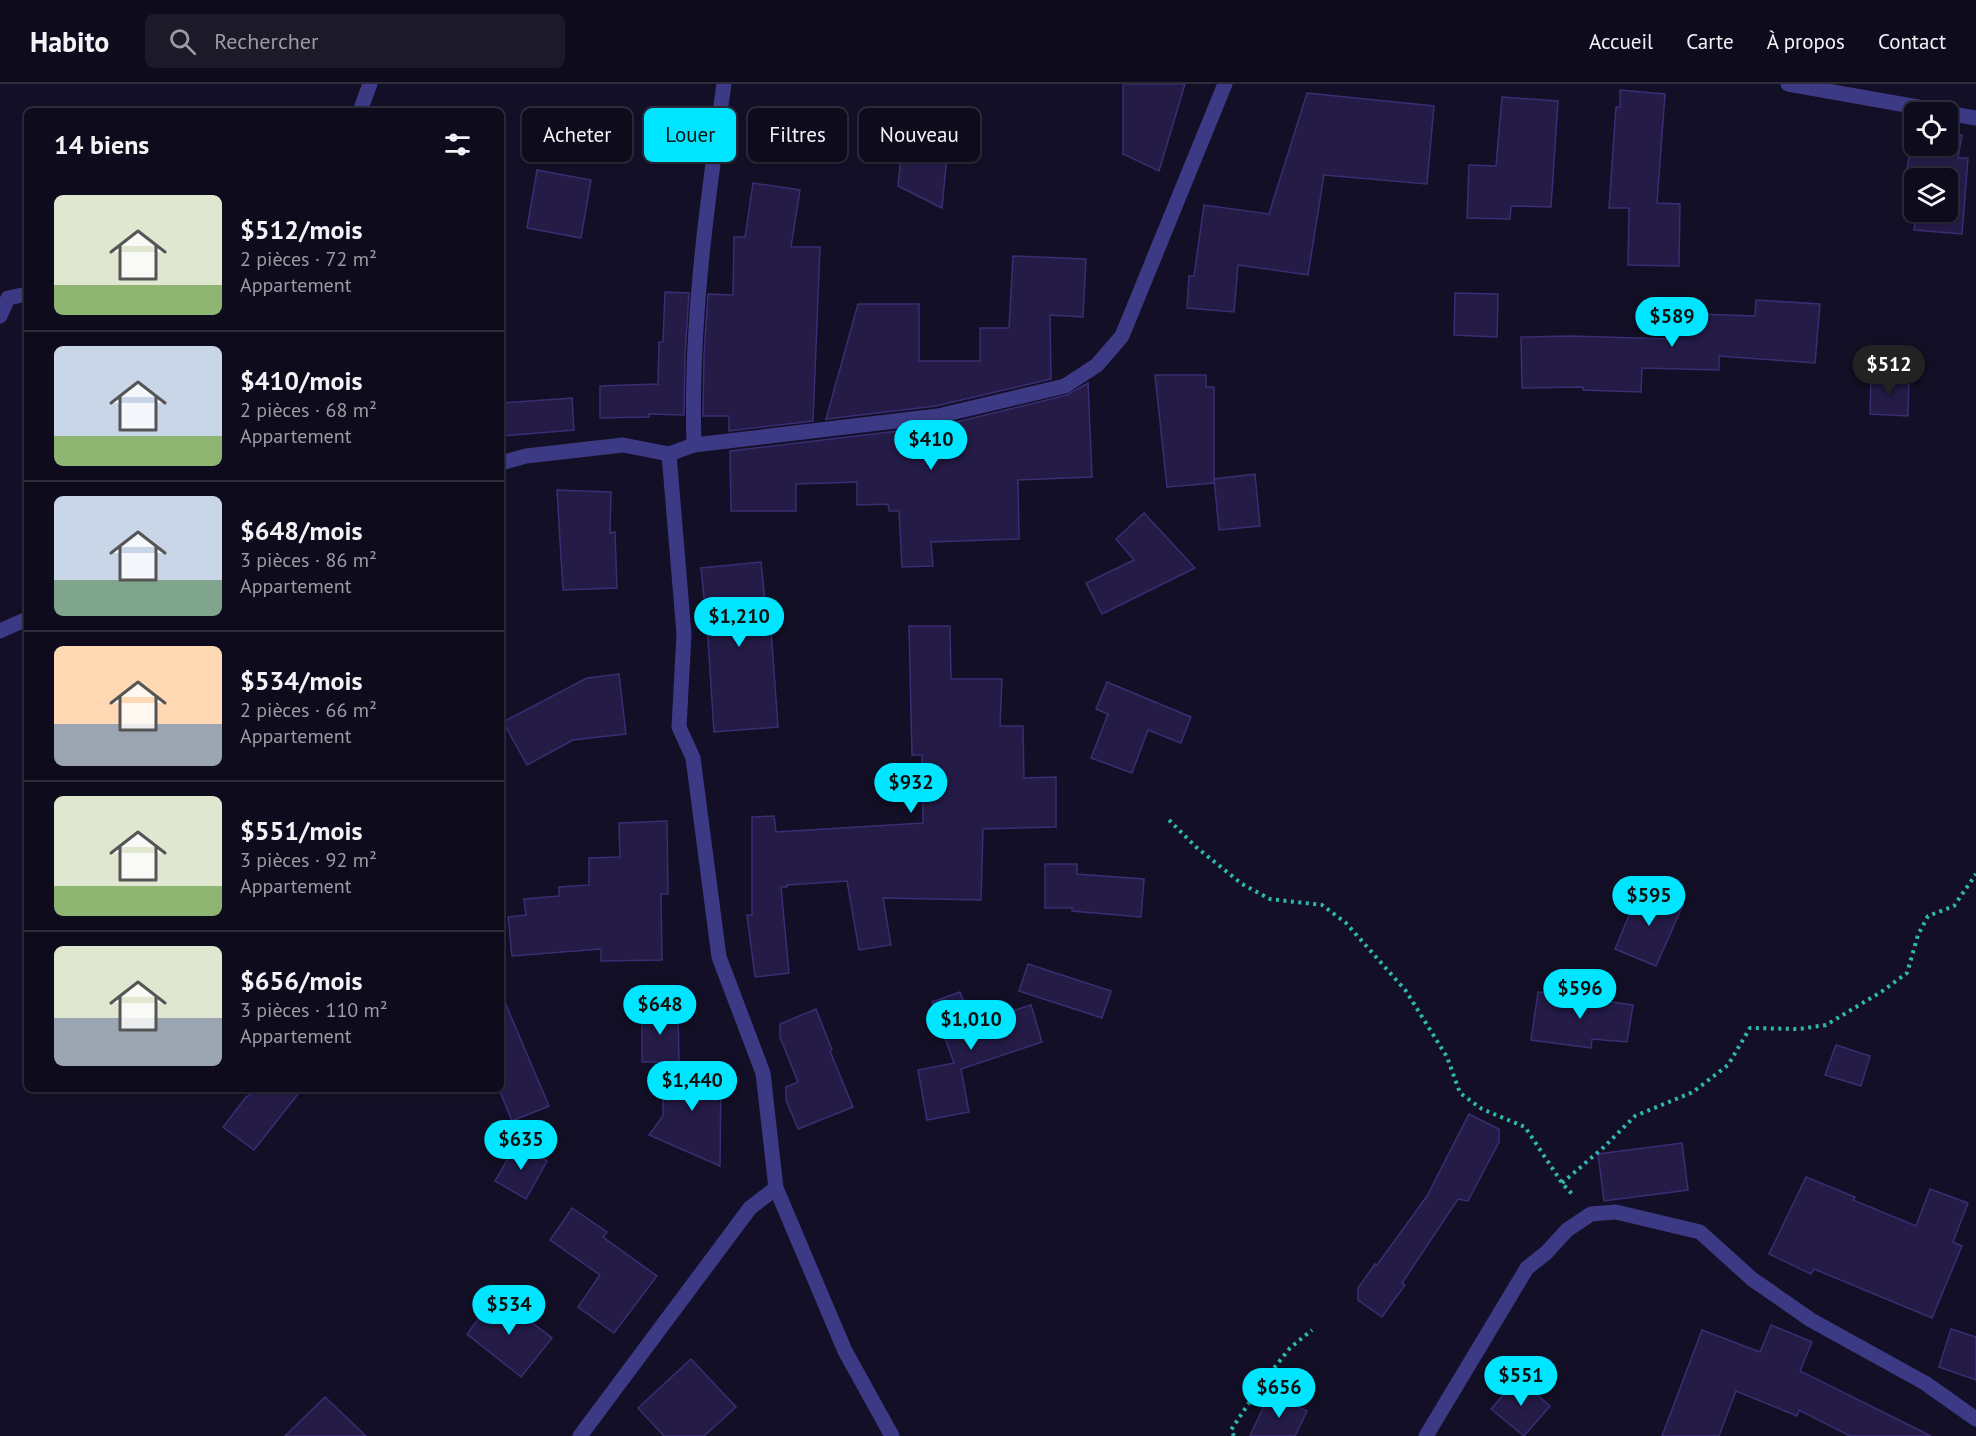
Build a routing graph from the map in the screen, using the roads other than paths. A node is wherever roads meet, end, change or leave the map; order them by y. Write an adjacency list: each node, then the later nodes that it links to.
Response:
1 (370, 84): 6 (street)
2 (724, 84): 11 (street)
3 (1225, 84): 11 (street)
4 (1788, 84): 5 (street)
5 (1904, 105)
6 (361, 108)
7 (1958, 115): 8 (street)
8 (1976, 118)
9 (24, 295): 10 (street)
10 (0, 316)
11 (694, 446): 12 (street)
12 (669, 454): 13 (street); 16 (street)
13 (504, 462)
14 (24, 620): 15 (street)
15 (0, 631)
16 (776, 1188): 18 (street); 19 (street)
17 (1976, 1419): 20 (street)
18 (580, 1436)
19 (892, 1436)
20 (1426, 1436)

